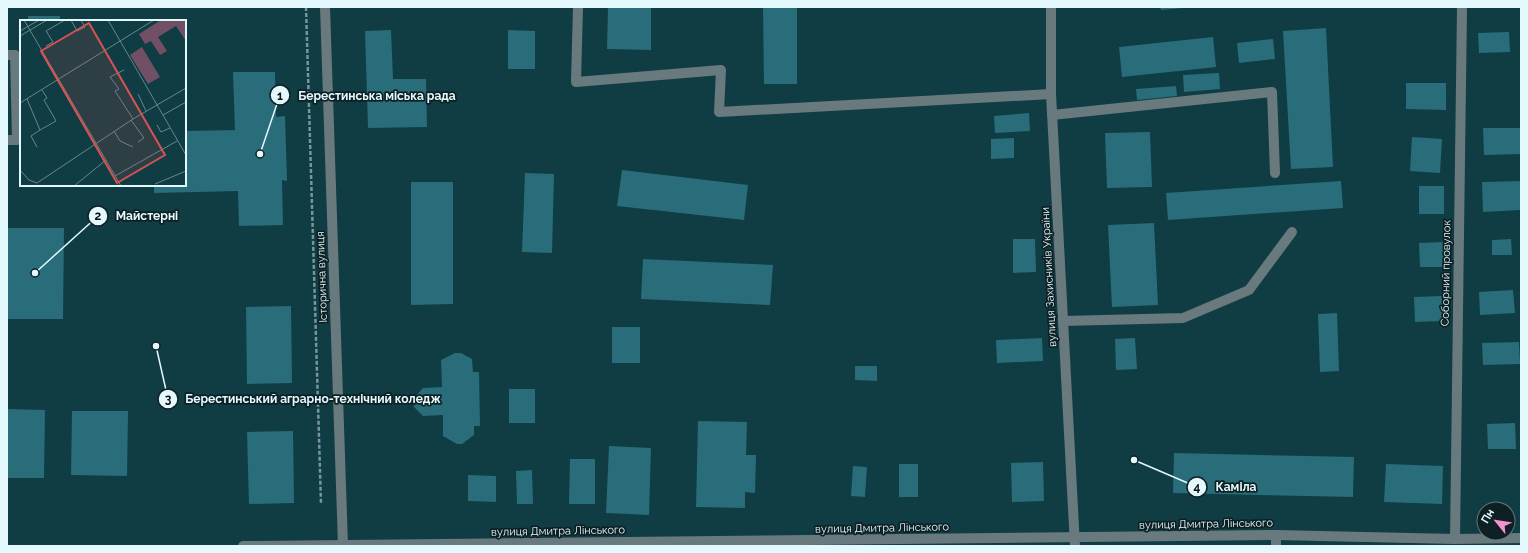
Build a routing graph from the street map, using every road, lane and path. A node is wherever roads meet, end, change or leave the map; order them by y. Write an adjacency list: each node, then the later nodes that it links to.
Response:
1 (306, 7): 13 (path)
2 (325, 7): 19 (street, Історична вулиця)
3 (578, 7): 7 (street)
4 (1051, 7): 7 (street, вулиця Захисників України)
5 (1462, 7): 16 (street, Соборний провулок)
6 (7, 55): 9 (street)
7 (1051, 94): 8 (street, вулиця Захисників України)
8 (1052, 115): 10 (street); 12 (street, вулиця Захисників України)
9 (7, 140)
10 (1275, 173)
11 (1292, 232): 12 (street)
12 (1063, 321): 17 (street, вулиця Захисників України)
13 (321, 504)
14 (1276, 535): 16 (street, вулиця Дмитра Лінського); 17 (street, вулиця Дмитра Лінського); 20 (street)
15 (1521, 538): 16 (street, вулиця Дмитра Лінського)
16 (1455, 540)
17 (1075, 542): 19 (street, вулиця Дмитра Лінського)
18 (242, 546): 19 (street, вулиця Дмитра Лінського)
19 (343, 546)
20 (1276, 546)

